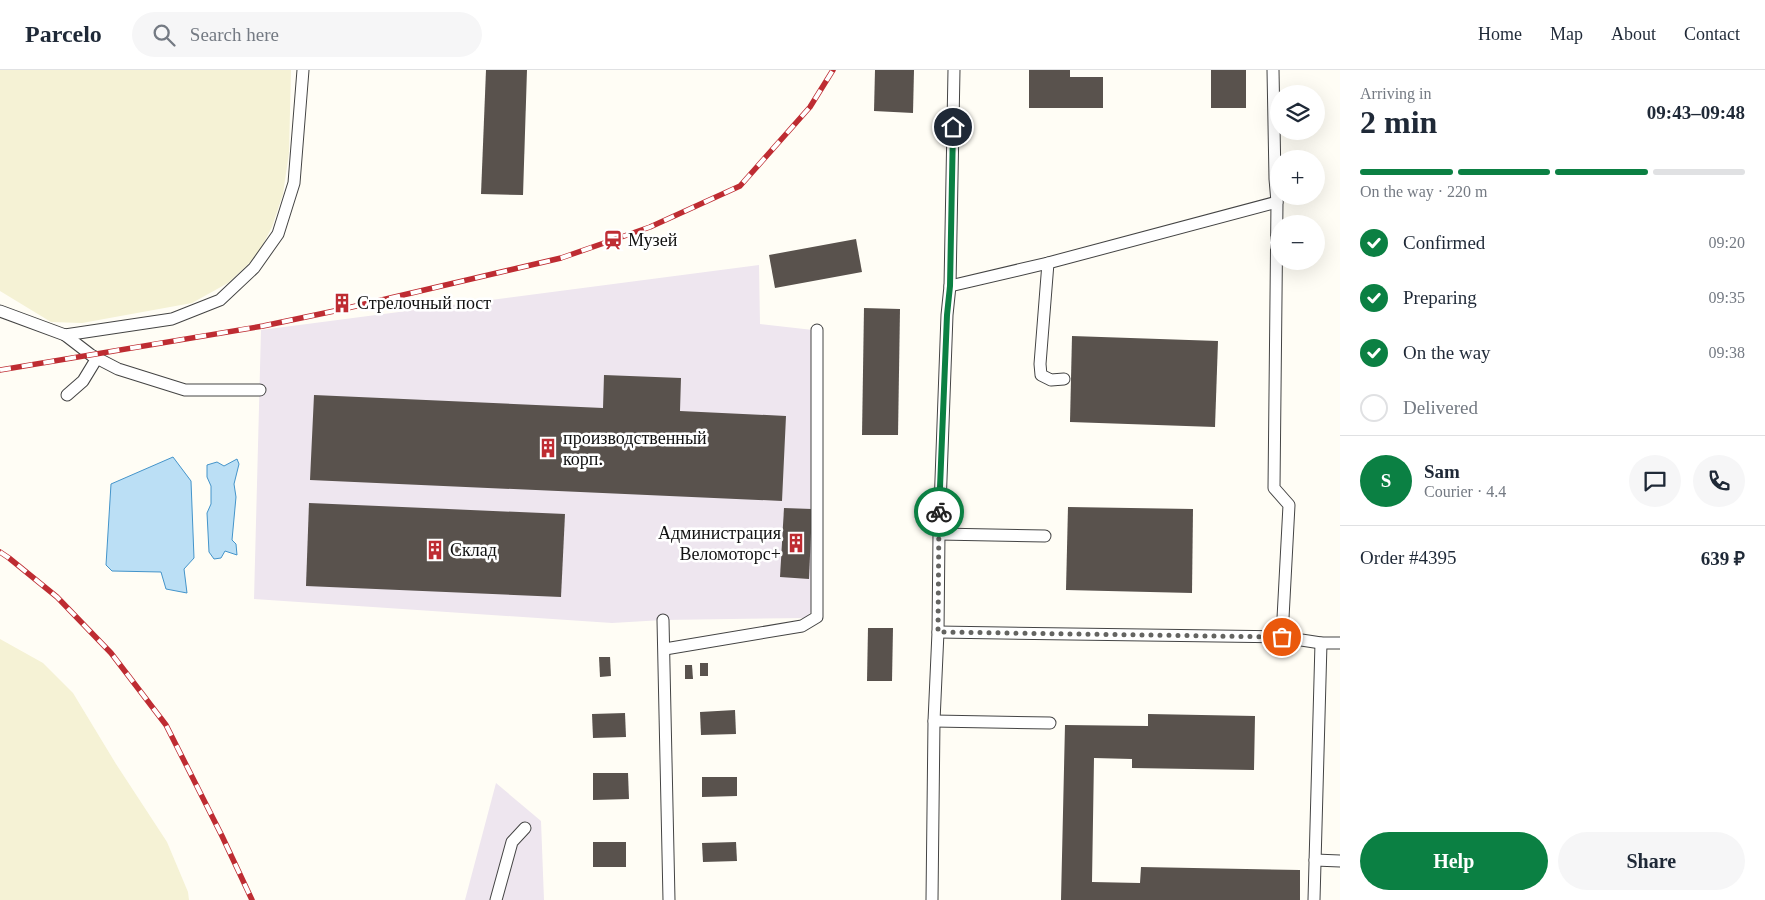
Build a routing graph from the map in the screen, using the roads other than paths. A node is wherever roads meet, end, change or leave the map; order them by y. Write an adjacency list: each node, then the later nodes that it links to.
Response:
1 (303, 70): 11 (street)
2 (954, 70): 8 (street)
3 (1273, 70): 4 (street)
4 (1274, 150)
5 (1270, 204): 7 (street)
6 (1277, 205): 20 (street)
7 (1048, 263): 8 (street); 13 (street)
8 (950, 286): 16 (street)
9 (0, 312): 11 (street)
10 (817, 330): 23 (street)
11 (65, 335): 12 (street)
12 (97, 358): 14 (street); 15 (street)
13 (1064, 379)
14 (260, 390)
15 (67, 395)
16 (938, 534): 17 (street); 19 (street)
17 (1045, 536)
18 (663, 620): 23 (street)
19 (938, 632): 20 (street); 24 (street)
20 (1282, 637): 21 (street)
21 (1320, 643): 22 (street); 27 (street)
22 (1340, 644)
23 (665, 649): 30 (street)
24 (934, 721): 25 (street); 31 (street)
25 (1050, 723)
26 (525, 828): 29 (street)
27 (1315, 860): 28 (street); 32 (street)
28 (1340, 861)
29 (496, 900)
30 (669, 900)
31 (932, 900)
32 (1314, 900)

